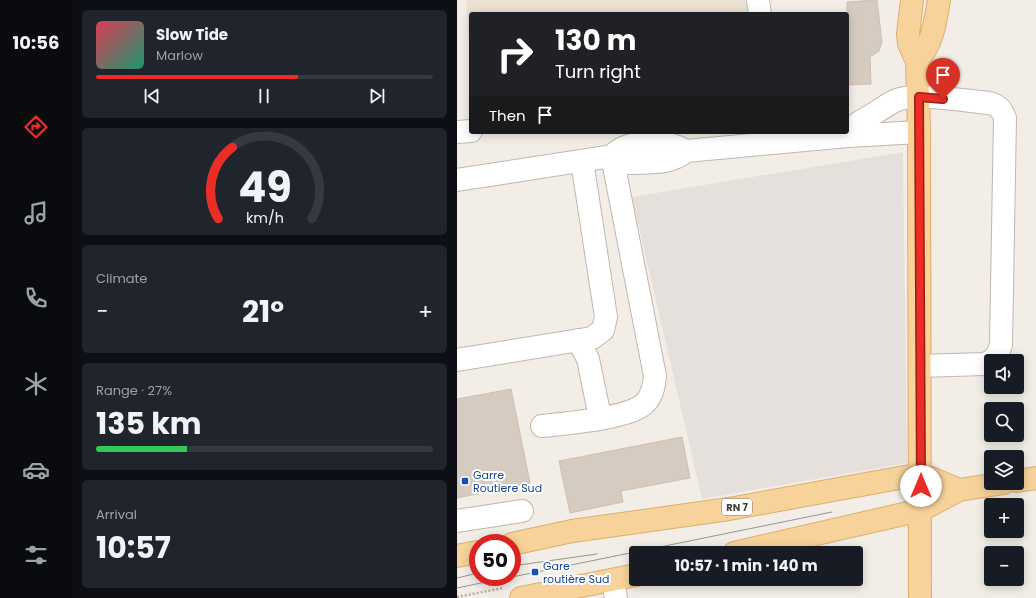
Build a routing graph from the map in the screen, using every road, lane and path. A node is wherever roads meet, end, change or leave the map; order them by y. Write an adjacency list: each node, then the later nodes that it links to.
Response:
1 (758, 0): 4 (lane)
2 (912, 0): 5 (main road)
3 (939, 0): 5 (main road)
4 (760, 12)
5 (917, 61): 6 (main road)
6 (919, 97): 9 (main road); 10 (lane); 16 (lane)
7 (469, 131): 8 (lane)
8 (457, 132)
9 (919, 132): 10 (lane); 19 (main road)
10 (848, 136): 11 (lane)
11 (771, 137): 12 (lane)
12 (612, 156): 13 (lane); 20 (lane)
13 (582, 161): 14 (lane); 15 (lane)
14 (457, 180)
15 (578, 340): 17 (lane); 20 (lane)
16 (997, 354)
17 (457, 360)
18 (984, 364): 19 (lane)
19 (920, 366): 22 (main road)
20 (599, 417): 21 (lane)
21 (542, 426)
22 (921, 474): 24 (main road); 25 (main road); 28 (main road, RN 7)
23 (984, 486): 24 (main road)
24 (959, 490): 25 (main road)
25 (921, 510): 29 (main road); 36 (main road)
26 (522, 511): 27 (lane)
27 (457, 521)
28 (521, 542)
29 (764, 546)
30 (469, 554): 31 (main road)
31 (457, 556)
32 (629, 580): 33 (main road)
33 (614, 589): 34 (main road)
34 (514, 592): 35 (path)
35 (457, 597)
36 (920, 598)

